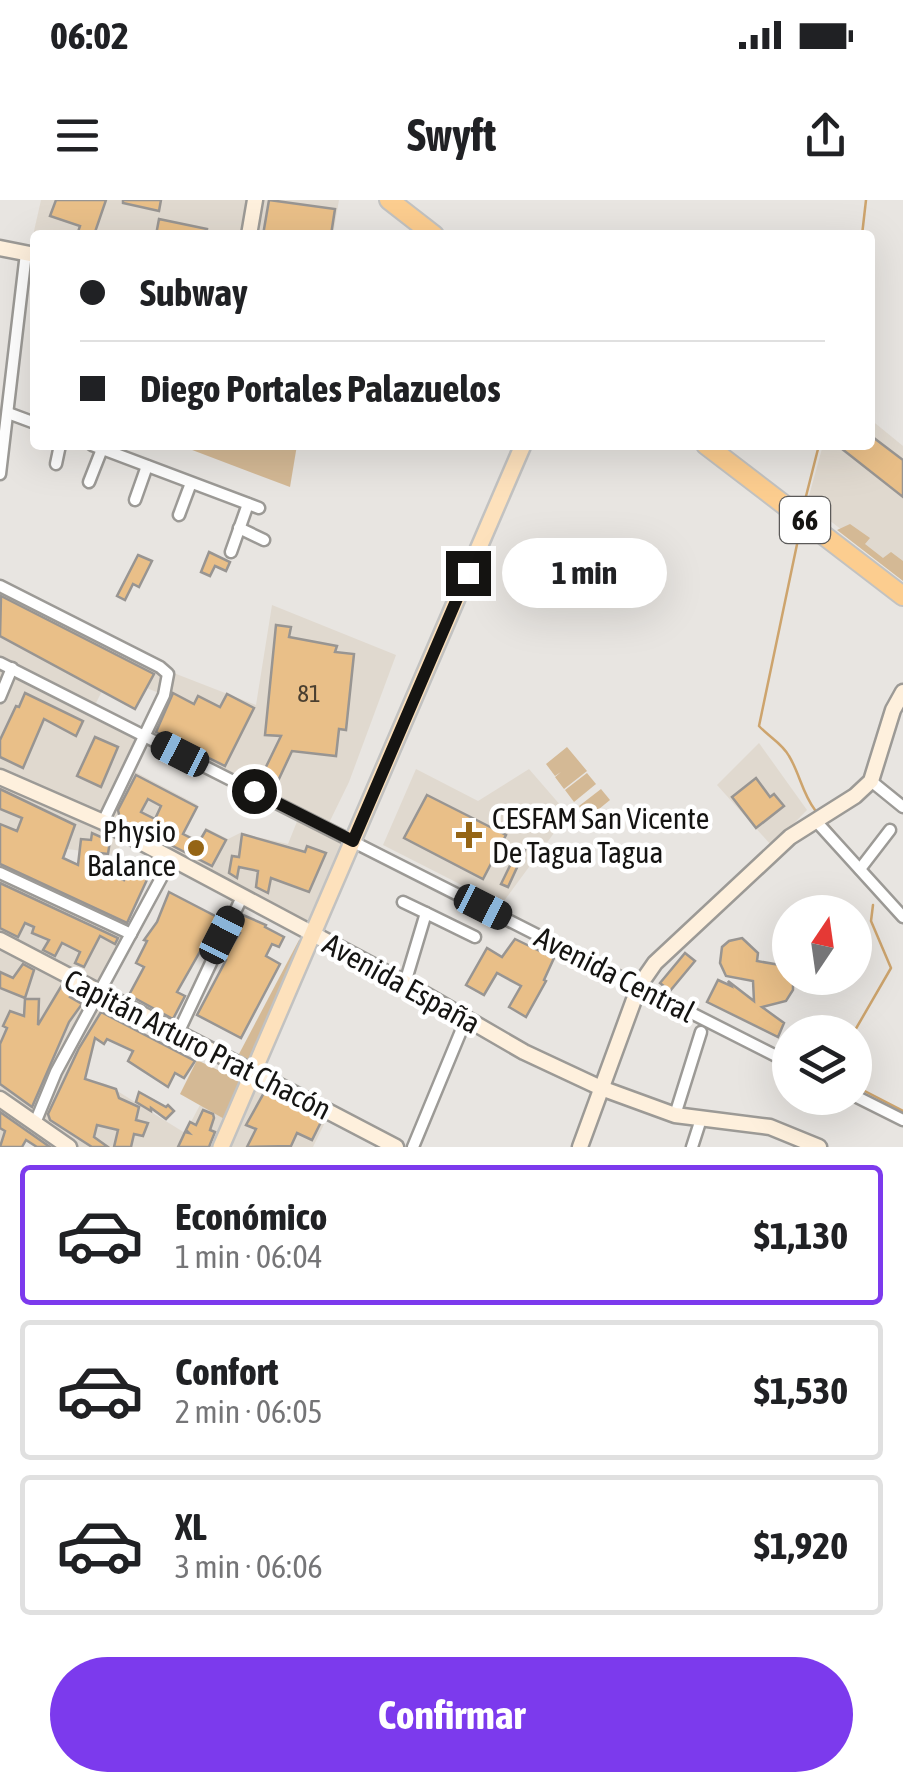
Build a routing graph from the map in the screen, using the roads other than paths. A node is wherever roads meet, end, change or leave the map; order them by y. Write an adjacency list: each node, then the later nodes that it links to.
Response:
1 (256, 200): 3 (street)
2 (389, 200): 4 (highway)
3 (249, 230)
4 (428, 230)
5 (0, 248): 6 (street)
6 (30, 254)
7 (30, 261): 8 (street)
8 (8, 413): 9 (street); 17 (street)
9 (30, 421)
10 (59, 450): 15 (street)
11 (96, 450): 18 (street)
12 (105, 450): 16 (street)
13 (522, 450): 38 (main road)
14 (713, 450): 26 (highway, 66)
15 (56, 464)
16 (147, 466): 19 (street); 20 (street)
17 (0, 474)
18 (90, 482)
19 (191, 483): 21 (street); 22 (street)
20 (136, 500)
21 (178, 516)
22 (239, 528): 23 (street); 24 (street)
23 (264, 540)
24 (231, 552)
25 (0, 586): 31 (street)
26 (903, 596)
27 (0, 663): 28 (street, Avenida Central)
28 (12, 668): 30 (street); 31 (street, Avenida Central)
29 (903, 692): 33 (street)
30 (0, 697)
31 (145, 736): 36 (street); 38 (street, Avenida Central)
32 (0, 777): 36 (street, Avenida España)
33 (870, 782): 34 (street); 35 (street)
34 (903, 808)
35 (815, 820): 40 (street); 51 (street)
36 (104, 822): 39 (street, Avenida España)
37 (890, 830): 40 (street)
38 (353, 841): 47 (main road); 51 (street, Avenida Central)
39 (172, 858): 42 (street, Avenida España); 46 (street)
40 (860, 869): 45 (street)
41 (0, 872): 46 (street)
42 (242, 897): 47 (street, Avenida España); 55 (street)
43 (404, 902): 44 (street)
44 (426, 914): 48 (street); 50 (street)
45 (903, 917)
46 (131, 934): 52 (street)
47 (313, 934): 50 (street, Avenida España); 57 (main road)
48 (475, 938)
49 (0, 940): 52 (street, Capitán Arturo Prat Chacón)
50 (405, 983): 53 (street, Avenida España)
51 (638, 986): 56 (street, Avenida Central); 58 (street)
52 (99, 994): 55 (street, Capitán Arturo Prat Chacón); 64 (street)
53 (466, 1019): 58 (street, Avenida España); 69 (street)
54 (701, 1032): 61 (street)
55 (178, 1033): 57 (street, Capitán Arturo Prat Chacón)
56 (772, 1054)
57 (255, 1072): 67 (main road); 68 (street, Capitán Arturo Prat Chacón)
58 (601, 1088): 61 (street, Avenida España); 70 (street)
59 (0, 1099): 64 (street)
60 (872, 1104): 63 (street)
61 (675, 1115): 62 (street, Avenida España)
62 (702, 1119): 65 (street, Avenida España); 71 (street)
63 (903, 1120)
64 (35, 1124): 66 (street)
65 (800, 1143): 72 (street, Avenida España)
66 (70, 1147)
67 (220, 1147)
68 (396, 1147)
69 (412, 1147)
70 (580, 1147)
71 (692, 1147)
72 (819, 1147)

